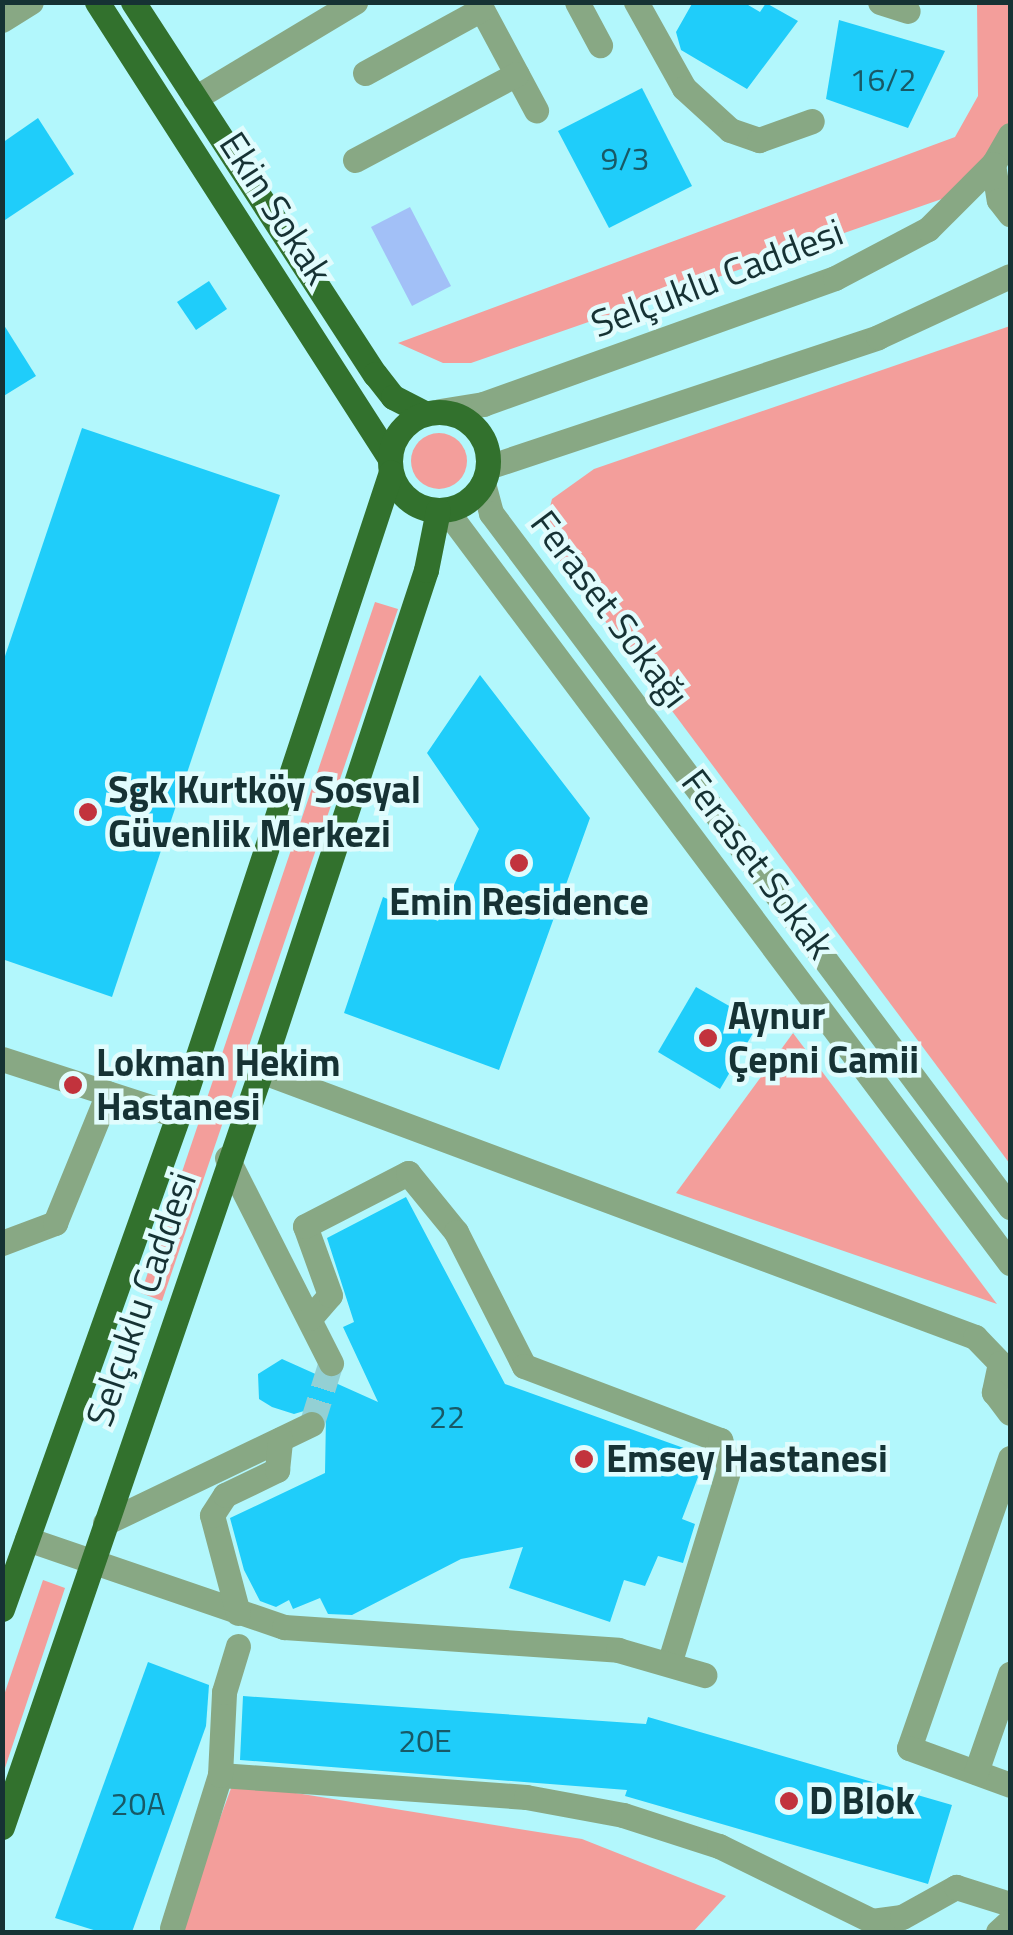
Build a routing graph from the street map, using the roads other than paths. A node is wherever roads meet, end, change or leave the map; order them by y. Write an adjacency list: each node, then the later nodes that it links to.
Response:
1 (31, 2): 10 (street)
2 (97, 2): 23 (main road, Ekin Sokak)
3 (133, 2): 14 (main road, Ekin Sokak)
4 (355, 2): 14 (street)
5 (578, 2): 11 (street)
6 (636, 2): 16 (street)
7 (880, 2): 9 (street)
8 (480, 6): 12 (street); 13 (street)
9 (908, 11)
10 (2, 20)
11 (600, 45)
12 (364, 73)
13 (516, 74): 15 (street); 18 (street)
14 (195, 98): 22 (main road, Ekin Sokak)
15 (536, 110)
16 (812, 120)
17 (1009, 133): 19 (street, Selçuklu Caddesi)
18 (355, 160)
19 (993, 164): 20 (street); 22 (street, Selçuklu Caddesi)
20 (1010, 214)
21 (1010, 276): 24 (street)
22 (432, 412): 23 (main road); 24 (main road)
23 (390, 465): 25 (main road); 29 (main road, Selçuklu Caddesi)
24 (486, 475): 25 (main road); 31 (street, Feraset Sokağı)
25 (442, 510): 27 (main road, Selçuklu Caddesi); 33 (street, Feraset Sokak)
26 (2, 1059): 28 (street)
27 (261, 1071): 30 (main road, Selçuklu Caddesi); 36 (street)
28 (108, 1093): 29 (street); 32 (street)
29 (178, 1116): 41 (main road, Selçuklu Caddesi)
30 (228, 1158): 34 (street); 40 (main road, Selçuklu Caddesi)
31 (1010, 1206)
32 (2, 1243)
33 (1010, 1263)
34 (310, 1318): 35 (street); 46 (street)
35 (331, 1363)
36 (1010, 1413)
37 (312, 1424): 38 (street)
38 (280, 1439): 40 (street); 44 (street)
39 (1010, 1458): 49 (street)
40 (105, 1523): 42 (main road, Selçuklu Caddesi)
41 (28, 1540): 42 (street); 43 (main road, Selçuklu Caddesi)
42 (91, 1564): 44 (street); 52 (main road, Selçuklu Caddesi)
43 (2, 1609)
44 (238, 1613): 46 (street)
45 (238, 1646): 50 (street)
46 (670, 1662): 48 (street)
47 (1010, 1674): 49 (street)
48 (704, 1675)
49 (976, 1772): 51 (street)
50 (220, 1775): 53 (street); 55 (street)
51 (1010, 1786)
52 (2, 1826)
53 (1010, 1904)
54 (1010, 1921): 56 (street)
55 (172, 1928)
56 (998, 1932)

